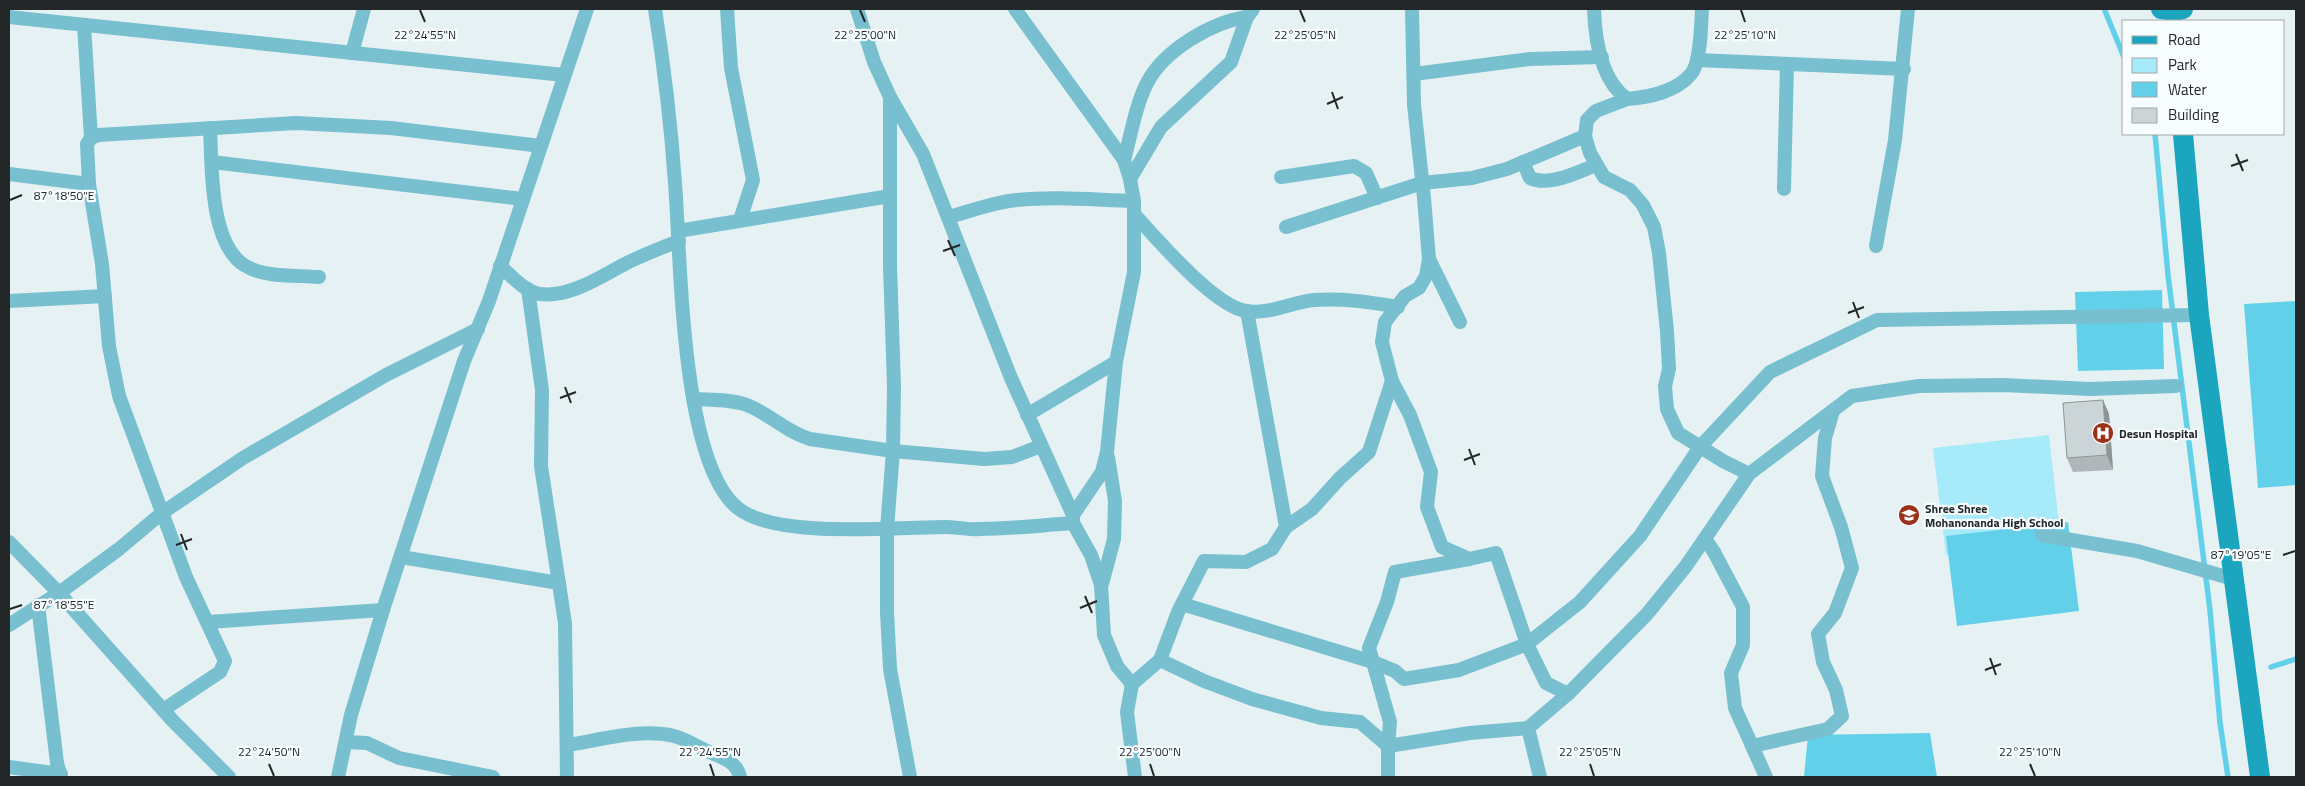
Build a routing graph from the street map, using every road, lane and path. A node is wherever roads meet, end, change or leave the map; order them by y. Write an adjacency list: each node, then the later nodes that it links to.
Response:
1 (364, 9): 14 (street)
2 (587, 9): 20 (street)
3 (655, 9): 45 (street)
4 (727, 9): 43 (street)
5 (857, 9): 21 (street)
6 (1015, 9): 28 (street)
7 (1412, 9): 19 (street)
8 (1594, 9): 15 (street)
9 (1702, 9): 16 (street)
10 (1908, 9): 18 (street)
11 (1250, 13): 28 (street); 34 (street)
12 (9, 17): 13 (street)
13 (84, 25): 14 (street); 26 (street)
14 (352, 53): 20 (street)
15 (1602, 56): 19 (street); 22 (street)
16 (1697, 60): 17 (street); 22 (street)
17 (1787, 64): 18 (street); 37 (street)
18 (1904, 69): 46 (street)
19 (1414, 74): 35 (street)
20 (564, 75): 27 (street)
21 (890, 97): 38 (street); 42 (street)
22 (1627, 100): 25 (street)
23 (210, 128): 26 (street); 27 (street); 29 (street)
24 (2183, 135): 55 (main road)
25 (1585, 136): 30 (street); 31 (street)
26 (91, 138): 36 (street)
27 (541, 146): 40 (street)
28 (1124, 160): 34 (street)
29 (212, 162): 40 (street); 49 (street)
30 (1523, 162): 31 (street); 35 (street)
31 (1596, 165): 65 (street)
32 (9, 174): 36 (street)
33 (1281, 177): 39 (street)
34 (1130, 179): 41 (street)
35 (1422, 183): 39 (street); 47 (street)
36 (89, 184): 51 (street)
37 (1784, 189)
38 (890, 196): 43 (street); 66 (street)
39 (1377, 198): 44 (street)
40 (523, 199): 48 (street)
41 (1134, 208): 42 (street); 54 (street); 58 (street)
42 (949, 218): 63 (street)
43 (740, 220): 45 (street)
44 (1286, 227)
45 (678, 236): 50 (street); 61 (street)
46 (1876, 246)
47 (1428, 259): 53 (street); 56 (street)
48 (500, 266): 50 (street); 57 (street)
49 (319, 277)
50 (528, 289): 79 (street)
51 (105, 296): 52 (street); 69 (street)
52 (9, 301)
53 (1398, 307): 54 (street); 59 (street)
54 (1247, 311): 71 (street)
55 (2200, 315): 65 (street); 78 (main road)
56 (1460, 322)
57 (478, 328): 69 (street); 76 (street)
58 (1116, 362): 63 (street); 67 (street)
59 (1392, 381): 71 (street); 77 (street)
60 (2176, 386): 62 (street)
61 (692, 398): 66 (street); 72 (street)
62 (1832, 411): 68 (street); 97 (street)
63 (1027, 416): 64 (street)
64 (1041, 446): 66 (street); 70 (street)
65 (1700, 447): 68 (street); 87 (street)
66 (893, 451): 72 (street)
67 (1107, 452): 70 (street); 80 (street)
68 (1749, 474): 74 (street)
69 (162, 513): 81 (street); 85 (street)
70 (1073, 519): 72 (street); 80 (street)
71 (1286, 527): 82 (street)
72 (887, 529): 105 (street)
73 (2042, 535): 78 (street)
74 (1705, 539): 91 (street); 97 (street)
75 (9, 542): 81 (street)
76 (401, 557): 79 (street); 84 (street)
77 (1469, 559): 87 (street); 89 (street)
78 (2232, 579): 110 (main road)
79 (559, 583): 95 (street)
80 (1102, 585): 90 (street)
81 (59, 593): 83 (street); 92 (street)
82 (1182, 604): 88 (street); 89 (street)
83 (38, 605): 86 (street); 99 (street)
84 (383, 610): 85 (street); 94 (street)
85 (208, 622): 92 (street)
86 (9, 625)
87 (1526, 644): 89 (street); 91 (street)
88 (1160, 660): 90 (street); 96 (street)
89 (1373, 662): 96 (street)
90 (1132, 684): 106 (street)
91 (1568, 694): 93 (street)
92 (163, 710): 100 (street)
93 (1528, 728): 96 (street); 108 (street)
94 (346, 742): 101 (street); 102 (street)
95 (567, 745): 103 (street); 104 (street)
96 (1388, 746): 107 (street)
97 (1752, 746): 109 (street)
98 (9, 767): 99 (street)
99 (61, 776)
100 (228, 777)
101 (338, 777)
102 (493, 777)
103 (567, 777)
104 (740, 777)
105 (910, 777)
106 (1135, 777)
107 (1388, 777)
108 (1540, 777)
109 (1766, 777)
110 (2260, 777)

